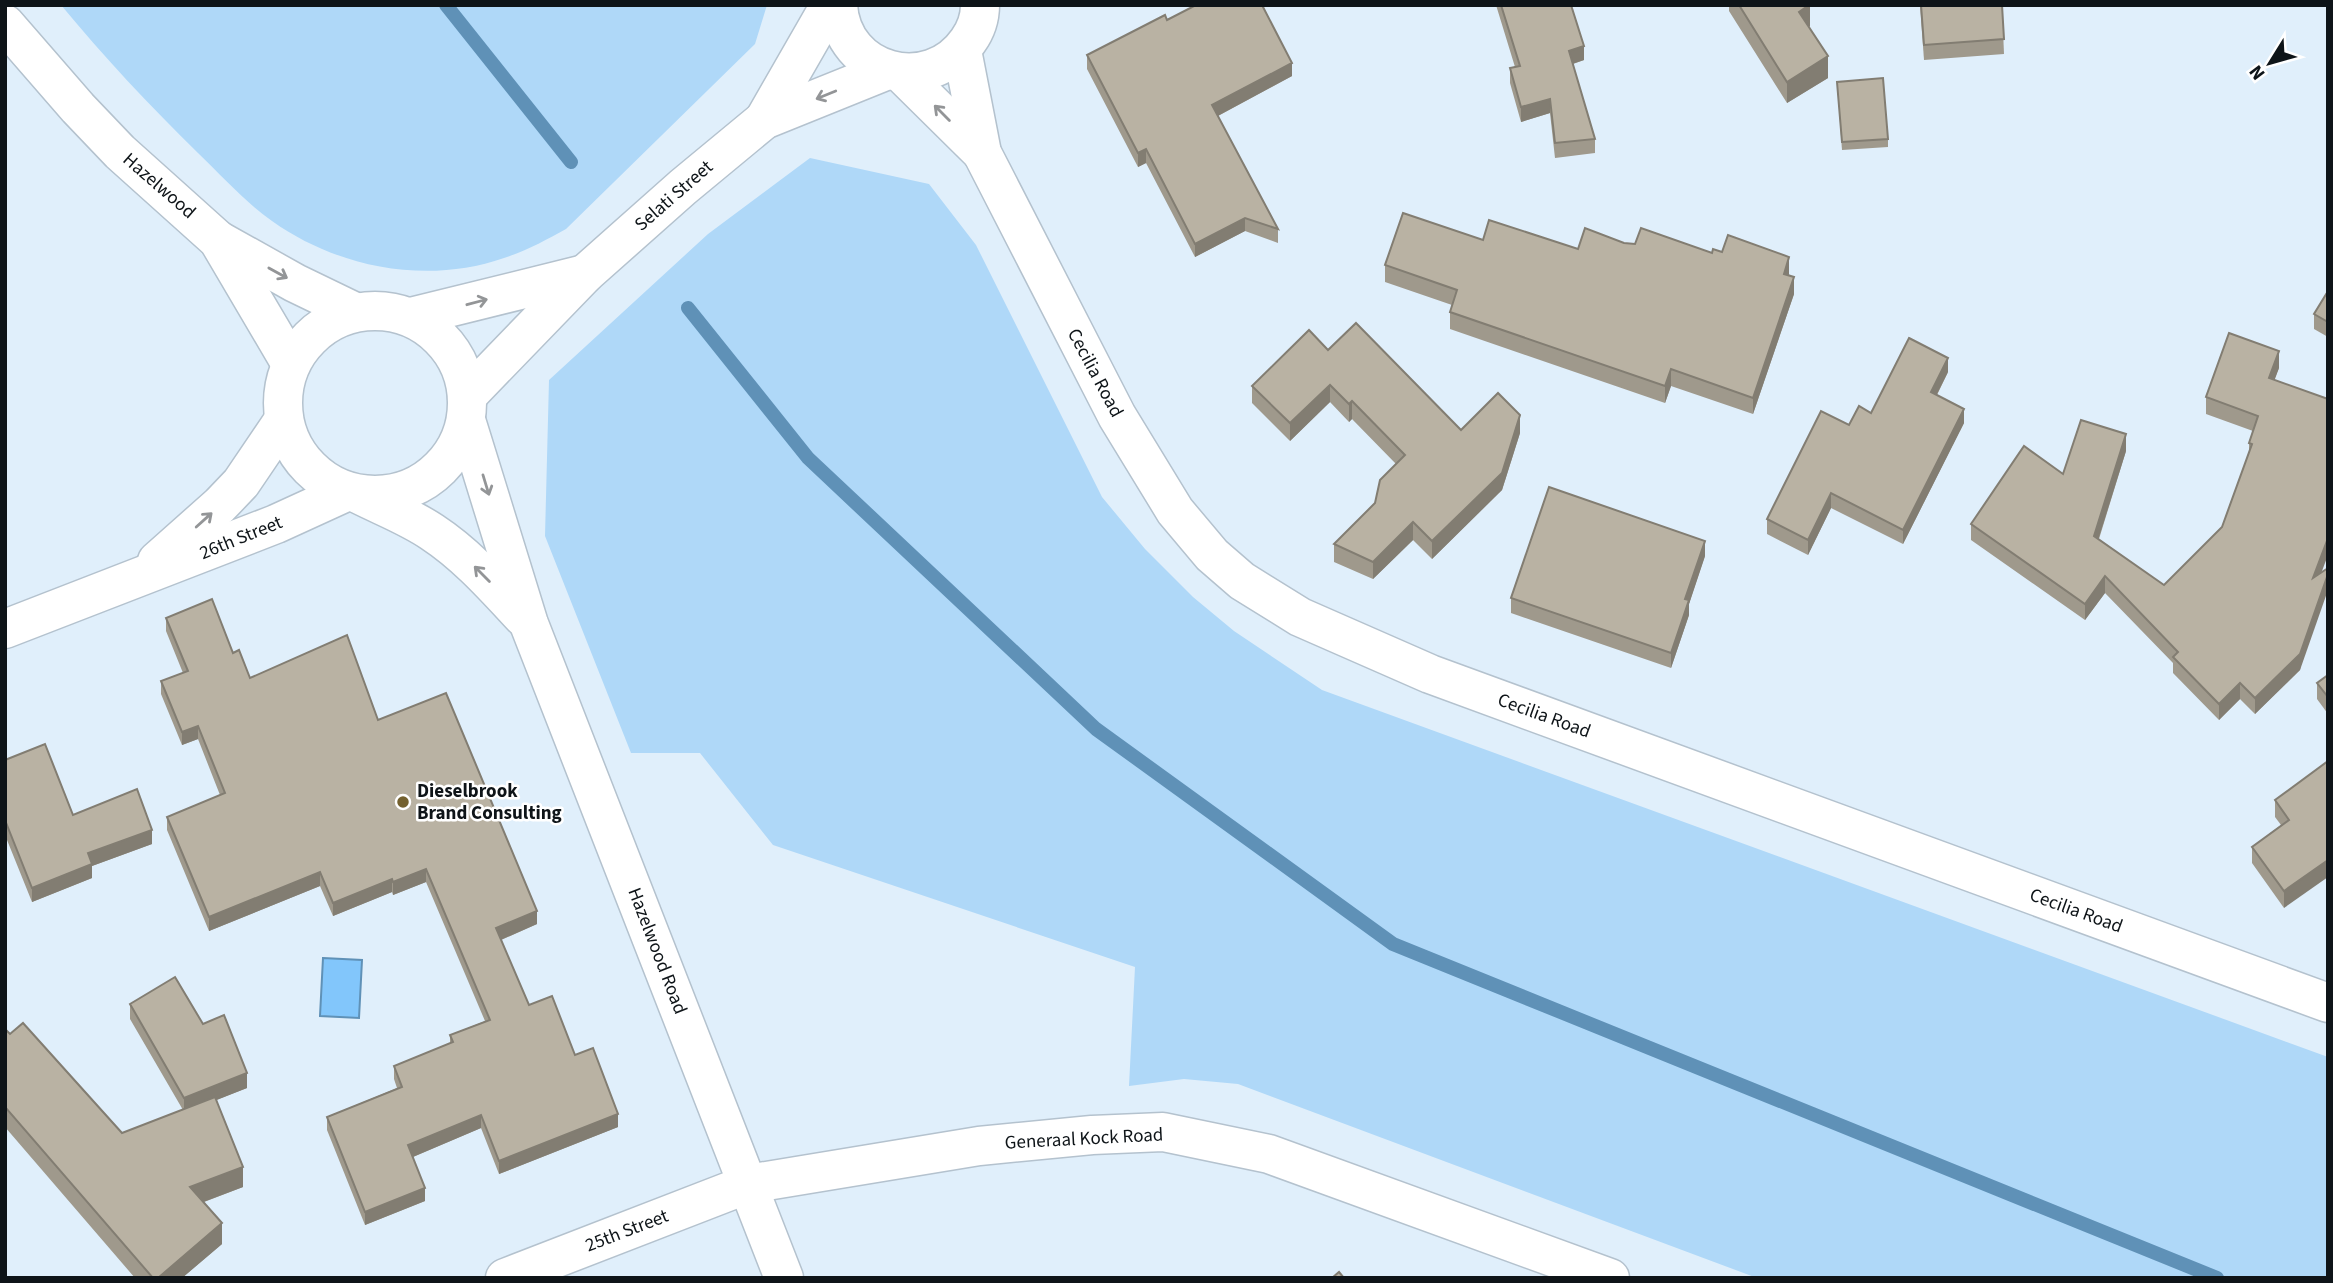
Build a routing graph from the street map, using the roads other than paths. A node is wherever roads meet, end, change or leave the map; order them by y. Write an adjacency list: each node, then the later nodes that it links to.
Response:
1 (830, 5): 7 (street, Selati Street)
2 (838, 5): 6 (street, Cecilia Road)
3 (982, 7): 5 (street)
4 (5, 24): 9 (street, Hazelwood)
5 (962, 50): 6 (street, Selati Street); 8 (street, Cecilia Road)
6 (895, 72): 7 (street, Selati Street, one-way to 7); 8 (street, Cecilia Road, one-way to 6)
7 (764, 120): 10 (street, Selati Street)
8 (982, 153): 20 (street, Cecilia Road)
9 (218, 240): 11 (street, one-way to 11); 13 (street, Hazelwood)
10 (595, 265): 12 (street, Selati Street, one-way to 10); 14 (street, Selati Street)
11 (355, 312): 12 (street); 13 (street)
12 (411, 317): 14 (street)
13 (291, 364): 15 (street)
14 (467, 408): 16 (street); 18 (street, Hazelwood Road, one-way to 18)
15 (284, 421): 16 (street); 17 (street, 26th Street, one-way to 15)
16 (353, 493): 17 (street, 26th Street); 18 (street, Hazelwood Road, one-way to 16)
17 (134, 581): 19 (street, 26th Street)
18 (529, 624): 21 (street, Hazelwood Road)
19 (5, 629)
20 (2328, 1003)
21 (748, 1184): 22 (street, 25th Street); 23 (street, Hazelwood Road); 24 (street, Generaal Kock Road)
22 (505, 1278)
23 (785, 1278)
24 (1610, 1278)

